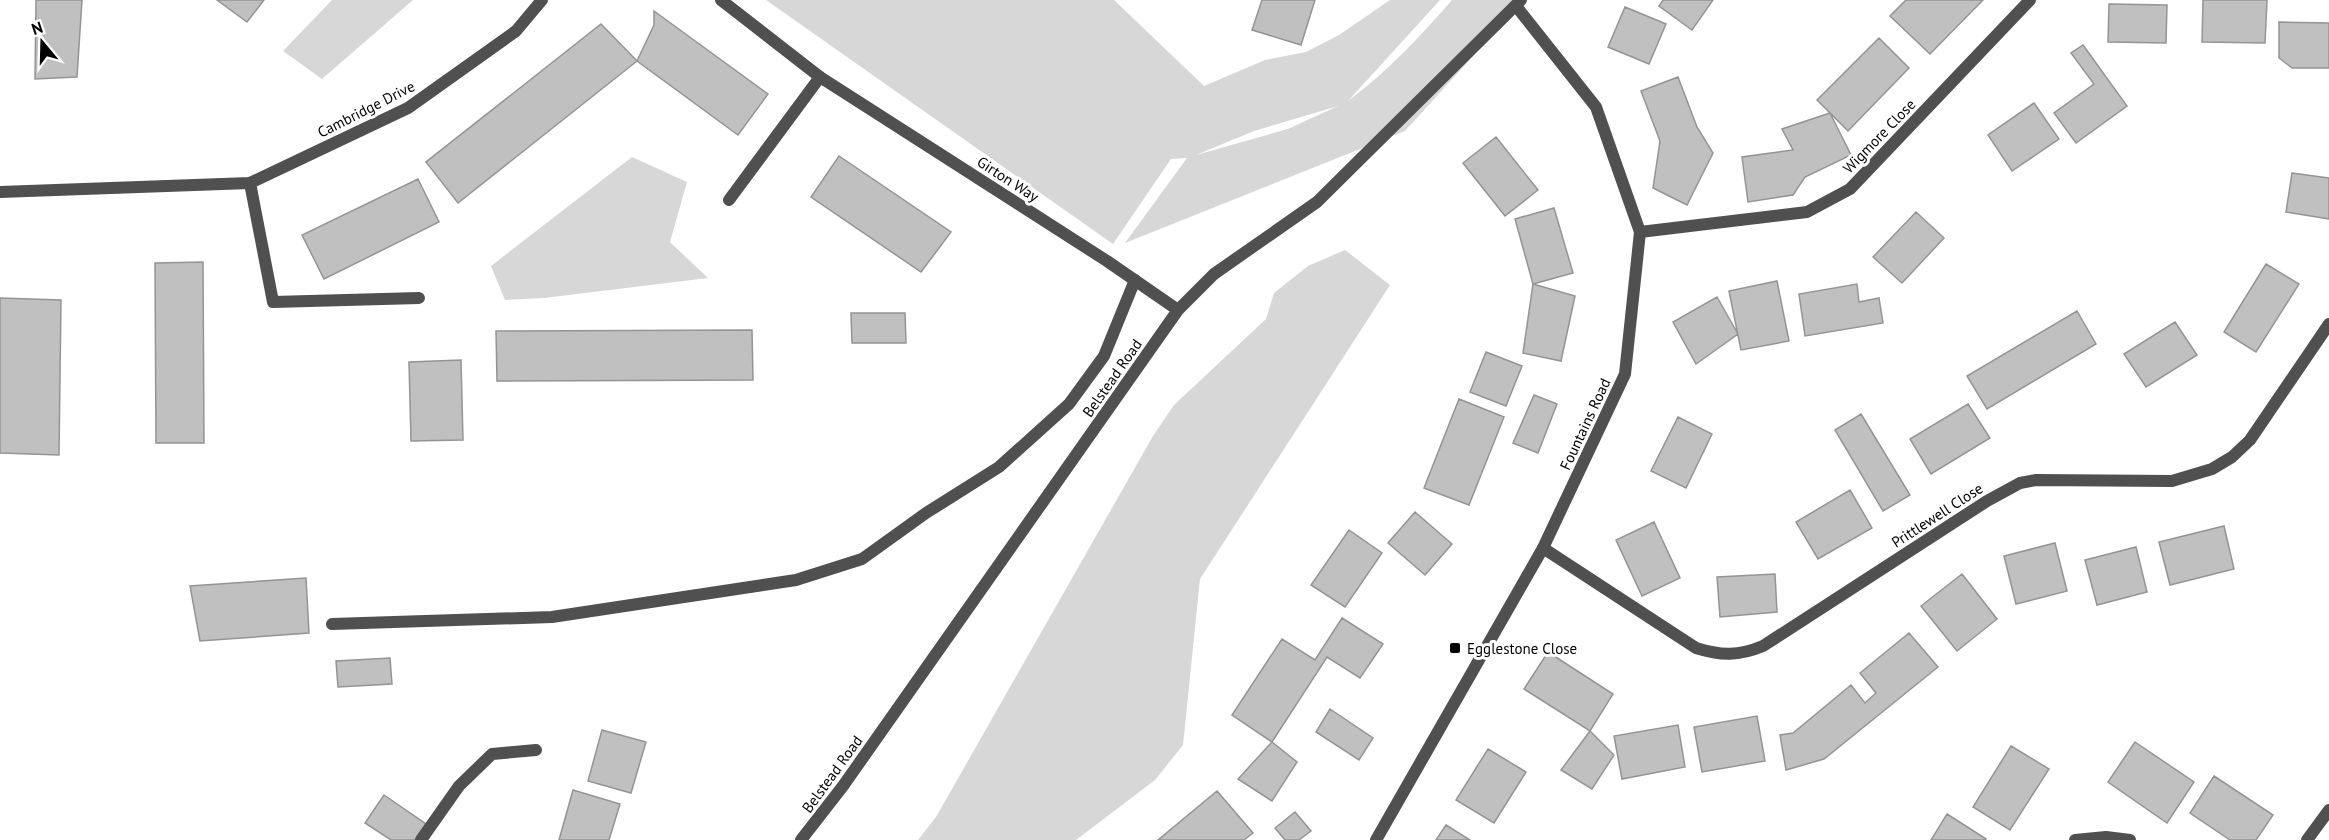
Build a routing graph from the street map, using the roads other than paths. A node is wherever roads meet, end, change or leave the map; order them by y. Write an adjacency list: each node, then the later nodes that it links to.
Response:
1 (542, 0): 6 (street, Cambridge Drive)
2 (721, 0): 5 (street, Girton Way)
3 (2030, 0): 9 (street, Wigmore Close)
4 (1519, 3): 9 (street, Fountains Road); 12 (street, Belstead Road)
5 (820, 77): 8 (street); 10 (street, Girton Way)
6 (250, 183): 7 (street, Cambridge Drive); 11 (street)
7 (0, 192)
8 (729, 200)
9 (1641, 232): 14 (street, Fountains Road)
10 (1135, 280): 12 (street, Girton Way); 15 (street)
11 (419, 298)
12 (1178, 310): 19 (street, Belstead Road)
13 (2329, 324): 14 (street, Prittlewell Close)
14 (1543, 548): 20 (street, Fountains Road)
15 (332, 624)
16 (537, 750): 18 (street)
17 (2329, 810): 23 (street)
18 (421, 840)
19 (801, 840)
20 (1376, 840)
21 (2075, 840): 22 (street)
22 (2130, 840)
23 (2307, 840)

